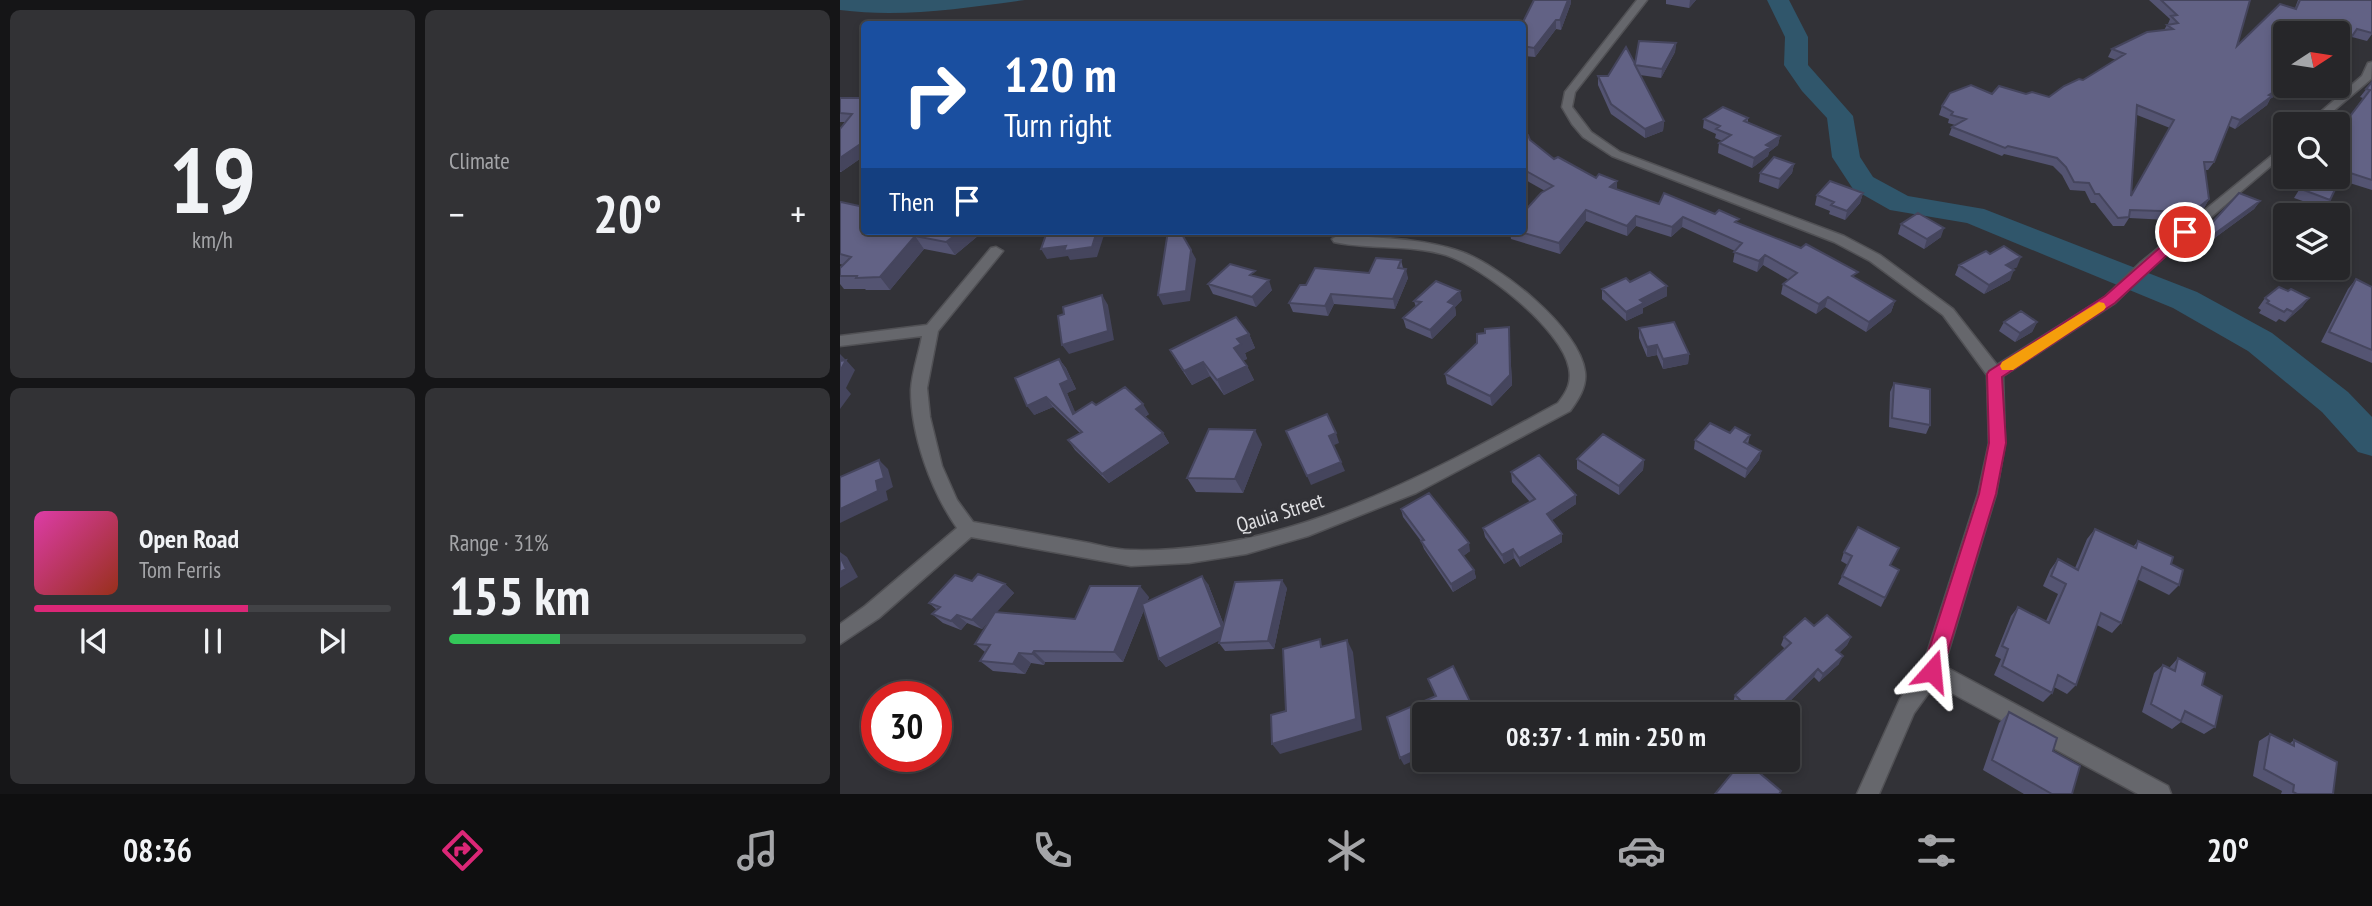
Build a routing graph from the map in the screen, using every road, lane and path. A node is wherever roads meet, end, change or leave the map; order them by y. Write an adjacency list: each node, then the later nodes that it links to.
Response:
1 (1642, 0): 9 (street)
2 (2372, 65): 3 (street)
3 (2326, 112)
4 (2273, 158): 9 (street)
5 (1339, 239): 10 (street, Qauia Street)
6 (996, 251): 7 (street)
7 (931, 330): 8 (street); 10 (street)
8 (840, 341)
9 (1994, 374): 12 (street)
10 (968, 530): 11 (street)
11 (840, 635)
12 (1932, 671): 13 (street); 14 (street)
13 (1868, 794)
14 (2160, 794)

